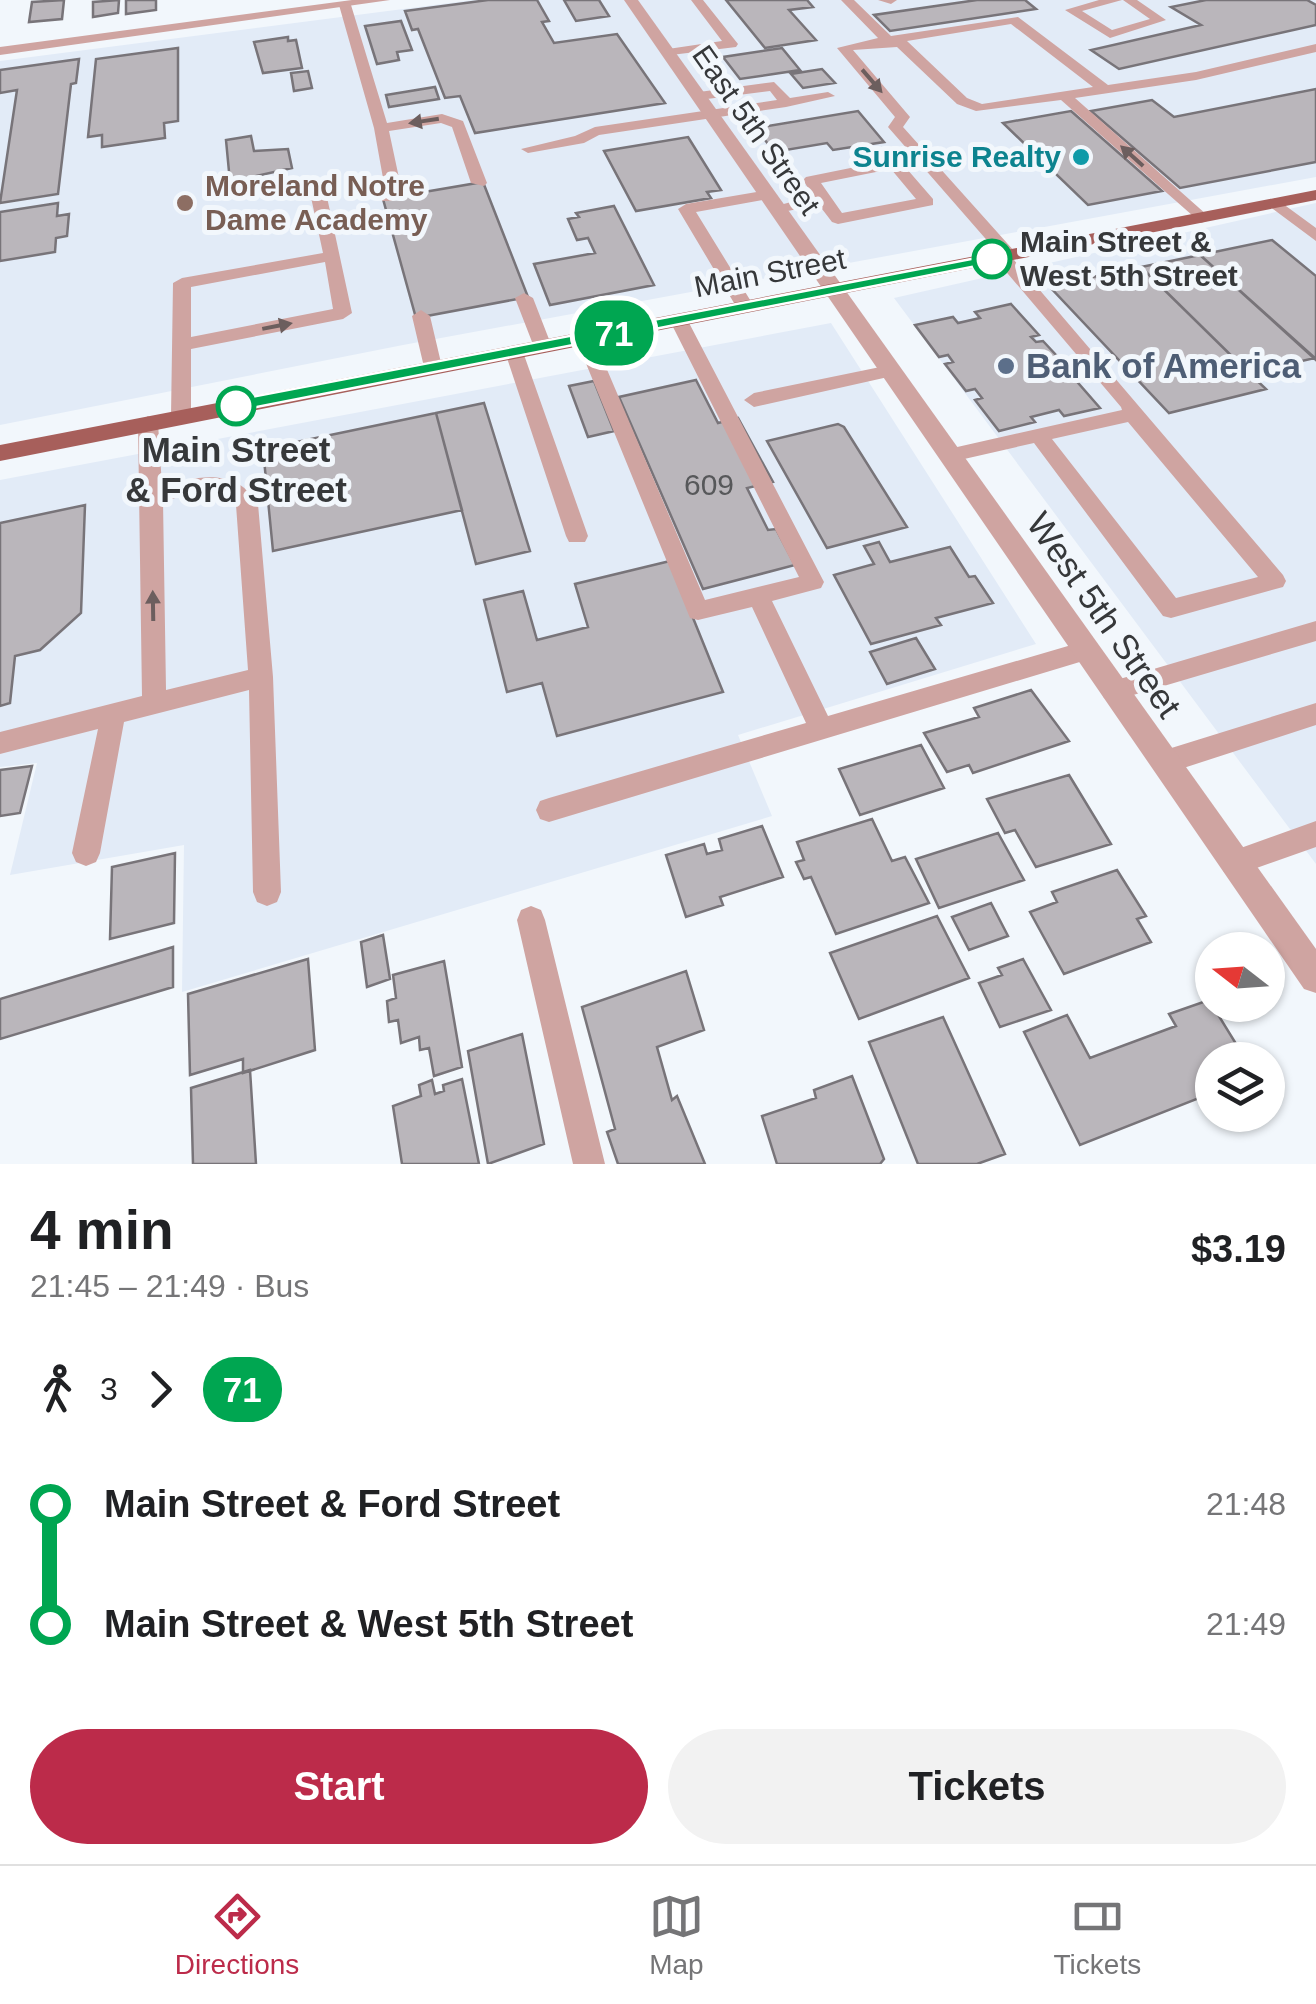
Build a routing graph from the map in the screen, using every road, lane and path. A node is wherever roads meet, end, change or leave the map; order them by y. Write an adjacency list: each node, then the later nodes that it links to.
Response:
1 (383, 0): 7 (street)
2 (631, 0): 11 (street, East 5th Street)
3 (697, 0): 11 (lane)
4 (847, 0): 8 (lane)
5 (1116, 0): 6 (lane)
6 (1129, 0)
7 (345, 5): 10 (street); 18 (lane)
8 (892, 42): 12 (lane); 13 (lane); 30 (lane, one-way to 30)
9 (1316, 48): 12 (lane)
10 (0, 51)
11 (668, 53): 14 (street, East 5th Street)
12 (1102, 88): 13 (lane)
13 (1064, 95): 27 (lane, one-way to 13)
14 (698, 96): 16 (lane); 17 (street, East 5th Street)
15 (828, 96): 16 (lane)
16 (786, 102): 17 (lane)
17 (711, 114): 19 (lane); 25 (street, East 5th Street)
18 (381, 128): 20 (lane, one-way to 18); 23 (lane)
19 (528, 148)
20 (479, 183)
21 (317, 188): 29 (lane)
22 (1316, 195): 26 (main road, Main Street)
23 (388, 198)
24 (824, 199): 24 (lane); 25 (lane)
25 (773, 201): 31 (street, East 5th Street); 33 (lane)
26 (1275, 204): 27 (main road, Main Street); 28 (lane)
27 (1201, 218): 30 (main road, Main Street)
28 (1316, 236)
29 (332, 256): 37 (lane); 37 (lane, one-way to 29)
30 (1006, 257): 31 (main road, Main Street); 43 (lane)
31 (836, 291): 33 (main road, Main Street); 41 (street, West 5th Street)
32 (524, 298): 38 (lane)
33 (746, 308): 35 (main road, Main Street)
34 (421, 316): 40 (lane)
35 (679, 320): 36 (main road, Main Street); 51 (lane)
36 (584, 339): 38 (main road, Main Street); 51 (lane)
37 (182, 345): 44 (lane)
38 (542, 347): 39 (main road, Main Street)
39 (514, 352): 40 (main road, Main Street); 50 (lane)
40 (433, 368): 44 (main road, Main Street)
41 (890, 371): 42 (lane); 48 (street, West 5th Street)
42 (754, 400)
43 (1132, 414): 46 (lane); 46 (lane)
44 (180, 416): 45 (main road, Main Street)
45 (148, 423): 47 (main road, Main Street); 49 (lane)
46 (1039, 436): 48 (lane)
47 (0, 453)
48 (951, 454): 53 (street, West 5th Street)
49 (152, 496): 54 (lane); 56 (lane, one-way to 49)
50 (577, 536)
51 (758, 596): 59 (lane)
52 (1316, 631): 55 (lane)
53 (1085, 651): 55 (street, West 5th Street); 59 (lane)
54 (261, 676): 56 (lane); 66 (lane)
55 (1114, 691): 61 (street, West 5th Street)
56 (154, 703): 57 (lane)
57 (113, 714): 60 (lane); 64 (lane)
58 (1316, 714): 61 (lane)
59 (822, 728): 62 (lane)
60 (0, 742)
61 (1165, 762): 65 (street, West 5th Street)
62 (549, 810)
63 (1316, 834): 65 (lane)
64 (86, 853)
65 (1234, 862): 68 (street, West 5th Street)
66 (267, 892)
67 (531, 920): 69 (lane)
68 (1316, 977)
69 (589, 1164)

